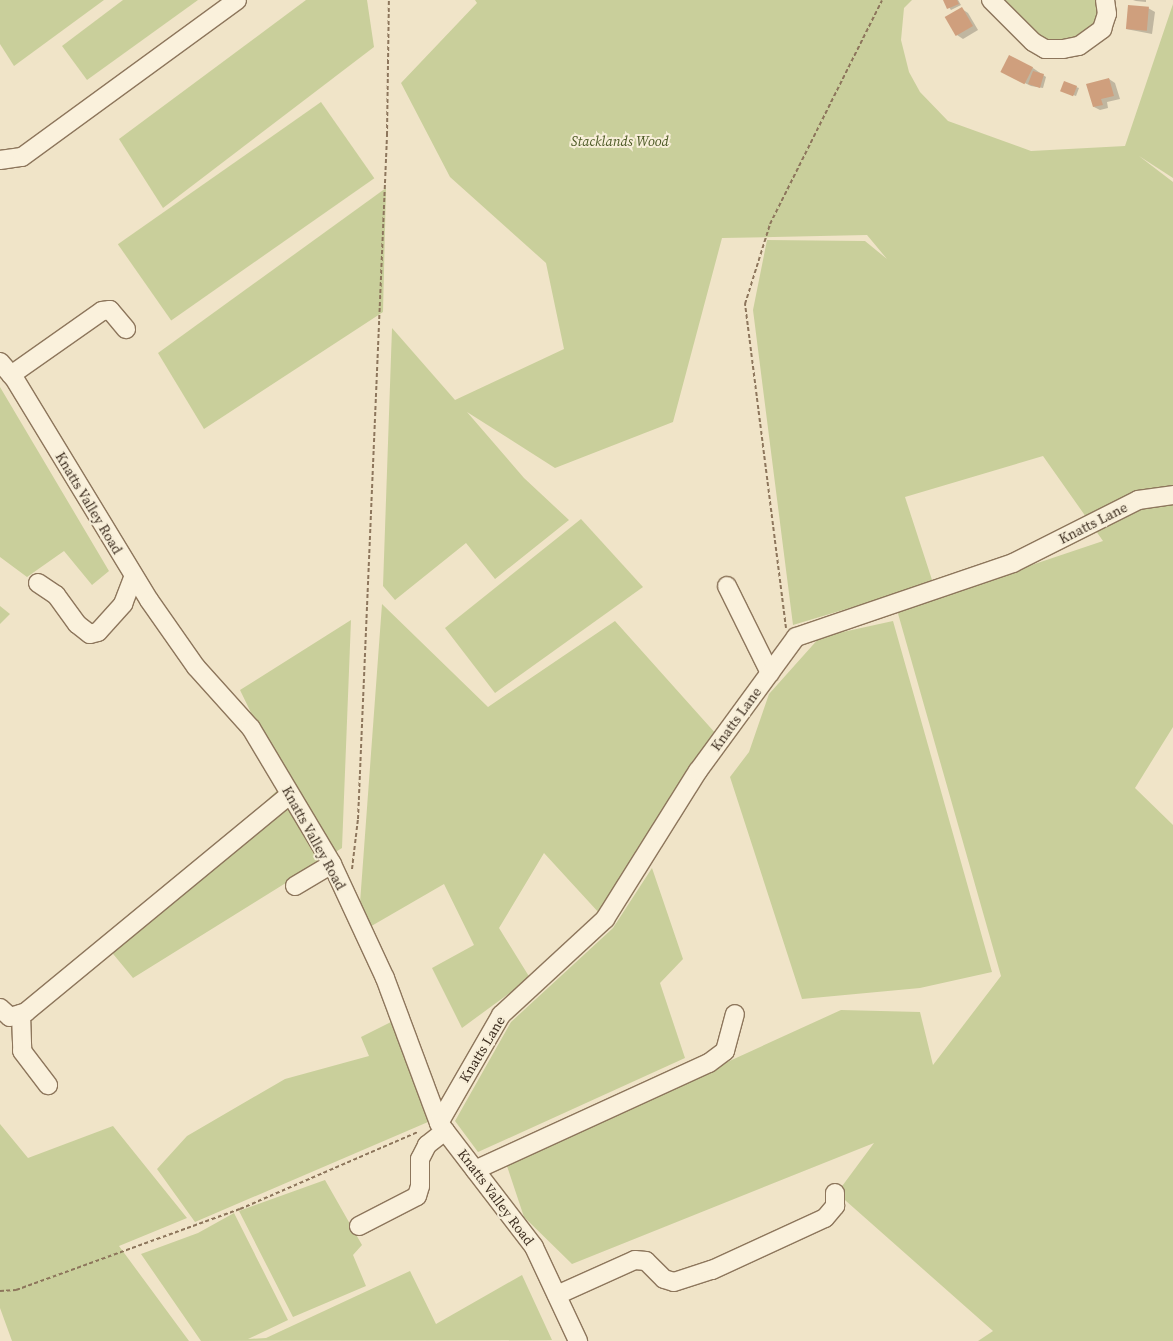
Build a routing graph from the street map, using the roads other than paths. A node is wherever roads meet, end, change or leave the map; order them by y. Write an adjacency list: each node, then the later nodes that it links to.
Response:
1 (237, 0): 4 (street)
2 (991, 0): 3 (street)
3 (1104, 0)
4 (0, 160)
5 (126, 329): 8 (street)
6 (56, 332): 8 (street)
7 (46, 364): 8 (street)
8 (7, 371): 10 (street, Knatts Valley Road)
9 (1173, 495): 13 (street, Knatts Lane)
10 (134, 576): 11 (street); 14 (street, Knatts Valley Road)
11 (38, 583)
12 (727, 586): 13 (street)
13 (770, 673): 21 (street, Knatts Lane)
14 (290, 794): 15 (street, Knatts Valley Road); 18 (street)
15 (332, 864): 16 (street); 21 (street, Knatts Valley Road)
16 (295, 886)
17 (0, 1008): 18 (street)
18 (22, 1014): 20 (street)
19 (735, 1014): 22 (street)
20 (48, 1085)
21 (442, 1127): 22 (street, Knatts Valley Road); 24 (street, Knatts Lane)
22 (475, 1170): 25 (street, Knatts Valley Road)
23 (835, 1193): 25 (street)
24 (359, 1226)
25 (557, 1295): 26 (street, Knatts Valley Road)
26 (578, 1341)

